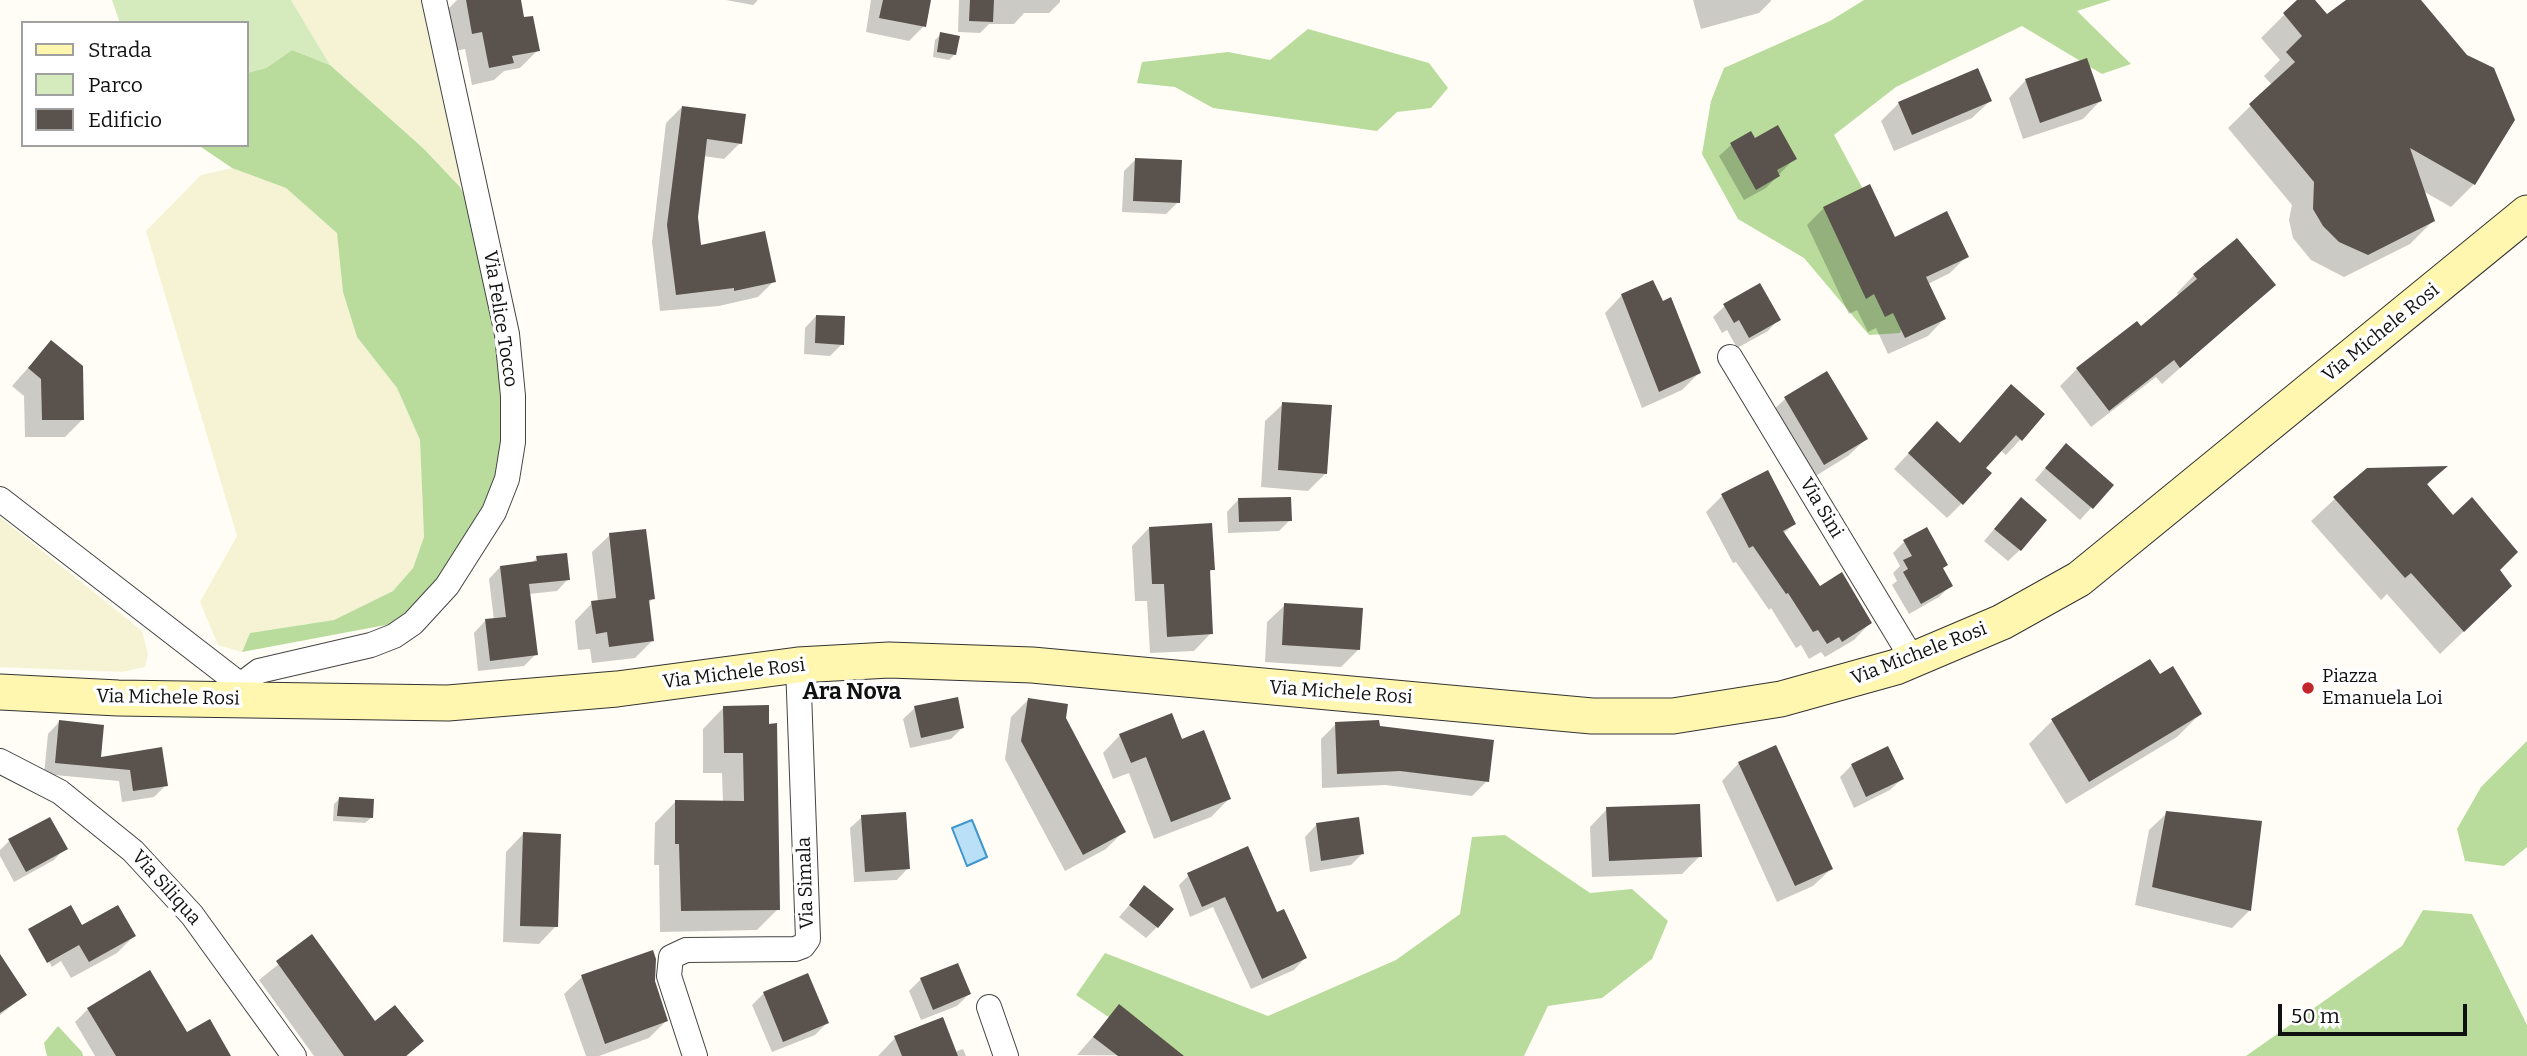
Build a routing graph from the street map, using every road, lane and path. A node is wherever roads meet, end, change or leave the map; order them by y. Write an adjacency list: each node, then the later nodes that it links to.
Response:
1 (434, 0): 8 (street, Via Felice Tocco)
2 (2527, 213): 5 (street, Via Michele Rosi)
3 (1730, 357): 5 (street, Via Sini)
4 (0, 499): 8 (street)
5 (1913, 660): 6 (street, Via Michele Rosi)
6 (798, 665): 8 (street, Via Michele Rosi); 12 (street, Via Simala)
7 (0, 692): 8 (street, Via Michele Rosi)
8 (239, 693)
9 (0, 761): 11 (street, Via Siliqua)
10 (989, 1007): 13 (street)
11 (294, 1056)
12 (695, 1056)
13 (1006, 1056)

